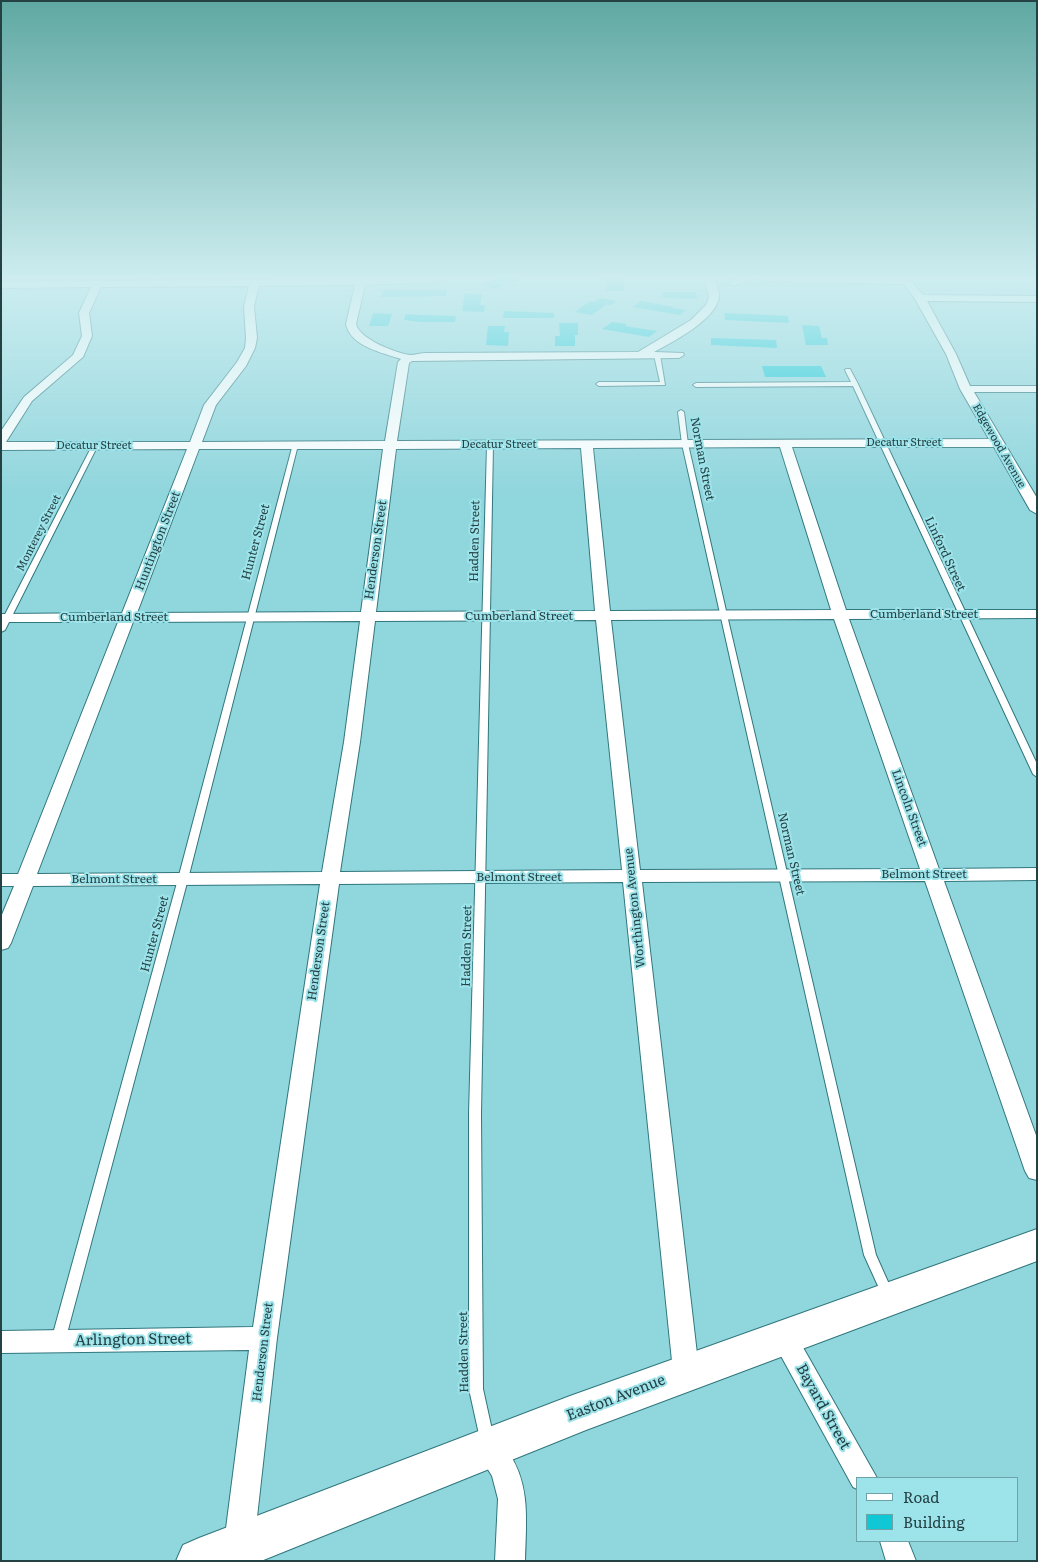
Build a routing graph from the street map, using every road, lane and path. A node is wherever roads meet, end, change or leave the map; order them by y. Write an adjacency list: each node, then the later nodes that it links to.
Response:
1 (81, 351): 17 (street)
2 (248, 351): 22 (street, Huntington Street)
3 (390, 351): 9 (street)
4 (648, 351): 8 (street)
5 (949, 351): 14 (street, Edgewood Avenue)
6 (657, 355): 7 (street); 8 (street); 11 (lane)
7 (679, 355)
8 (639, 356): 9 (street)
9 (410, 358): 24 (street, Henderson Street)
10 (848, 370): 12 (lane, Linford Street)
11 (599, 384)
12 (854, 384): 13 (lane); 19 (lane, Linford Street)
13 (696, 385)
14 (966, 389): 15 (street); 18 (street, Edgewood Avenue)
15 (1037, 389)
16 (681, 412): 20 (lane, Norman Street)
17 (1, 441)
18 (997, 442): 19 (street, Decatur Street); 29 (street, Edgewood Avenue)
19 (882, 443): 21 (street, Decatur Street); 31 (lane, Linford Street)
20 (685, 444): 21 (street, Decatur Street); 26 (street, Decatur Street); 33 (lane, Norman Street)
21 (785, 444): 34 (street, Lincoln Street)
22 (194, 445): 23 (street, Decatur Street); 28 (street, Decatur Street); 38 (street, Huntington Street)
23 (295, 445): 24 (street, Decatur Street); 39 (lane, Hunter Street)
24 (390, 445): 25 (street, Decatur Street); 35 (street, Henderson Street)
25 (490, 445): 26 (street, Decatur Street); 36 (lane, Hadden Street)
26 (587, 445): 37 (street, Worthington Avenue)
27 (1, 446): 28 (street, Decatur Street)
28 (95, 446): 40 (lane, Monterey Street)
29 (1033, 498): 30 (street, Edgewood Avenue)
30 (1037, 510)
31 (961, 614): 32 (street, Cumberland Street); 34 (street, Cumberland Street); 41 (lane, Linford Street)
32 (1037, 614)
33 (722, 615): 34 (street, Cumberland Street); 37 (street, Cumberland Street); 44 (lane, Norman Street)
34 (840, 615): 42 (street, Lincoln Street)
35 (367, 616): 36 (street, Cumberland Street); 39 (street, Cumberland Street); 47 (street, Henderson Street)
36 (486, 616): 37 (street, Cumberland Street); 46 (lane, Hadden Street)
37 (603, 616): 45 (street, Worthington Avenue)
38 (129, 617): 39 (street, Cumberland Street); 40 (street, Cumberland Street); 50 (street, Huntington Street)
39 (250, 617): 48 (lane, Hunter Street)
40 (3, 622)
41 (1037, 774)
42 (933, 874): 43 (street, Belmont Street); 44 (street, Belmont Street); 52 (street, Lincoln Street)
43 (1037, 874)
44 (784, 875): 45 (street, Belmont Street); 54 (lane, Norman Street)
45 (632, 876): 46 (street, Belmont Street); 59 (street, Worthington Avenue)
46 (481, 877): 47 (street, Belmont Street); 60 (lane, Hadden Street)
47 (330, 878): 48 (street, Belmont Street); 56 (street, Henderson Street)
48 (183, 879): 50 (street, Belmont Street); 57 (lane, Hunter Street)
49 (1, 880): 50 (street, Belmont Street)
50 (26, 880): 51 (street, Huntington Street)
51 (1, 943)
52 (1037, 1171)
53 (1037, 1245): 54 (main road, Easton Avenue)
54 (889, 1298): 55 (main road, Easton Avenue)
55 (783, 1336): 59 (main road, Easton Avenue); 61 (street, Bayard Street)
56 (264, 1338): 57 (street, Arlington Street); 63 (street, Henderson Street)
57 (58, 1341): 58 (street, Arlington Street)
58 (1, 1342)
59 (686, 1371): 60 (main road, Easton Avenue)
60 (488, 1447): 63 (main road, Easton Avenue); 65 (street)
61 (861, 1477)
62 (894, 1542): 66 (street)
63 (239, 1547): 64 (main road, Easton Avenue)
64 (199, 1561)
65 (510, 1561)
66 (901, 1561)

